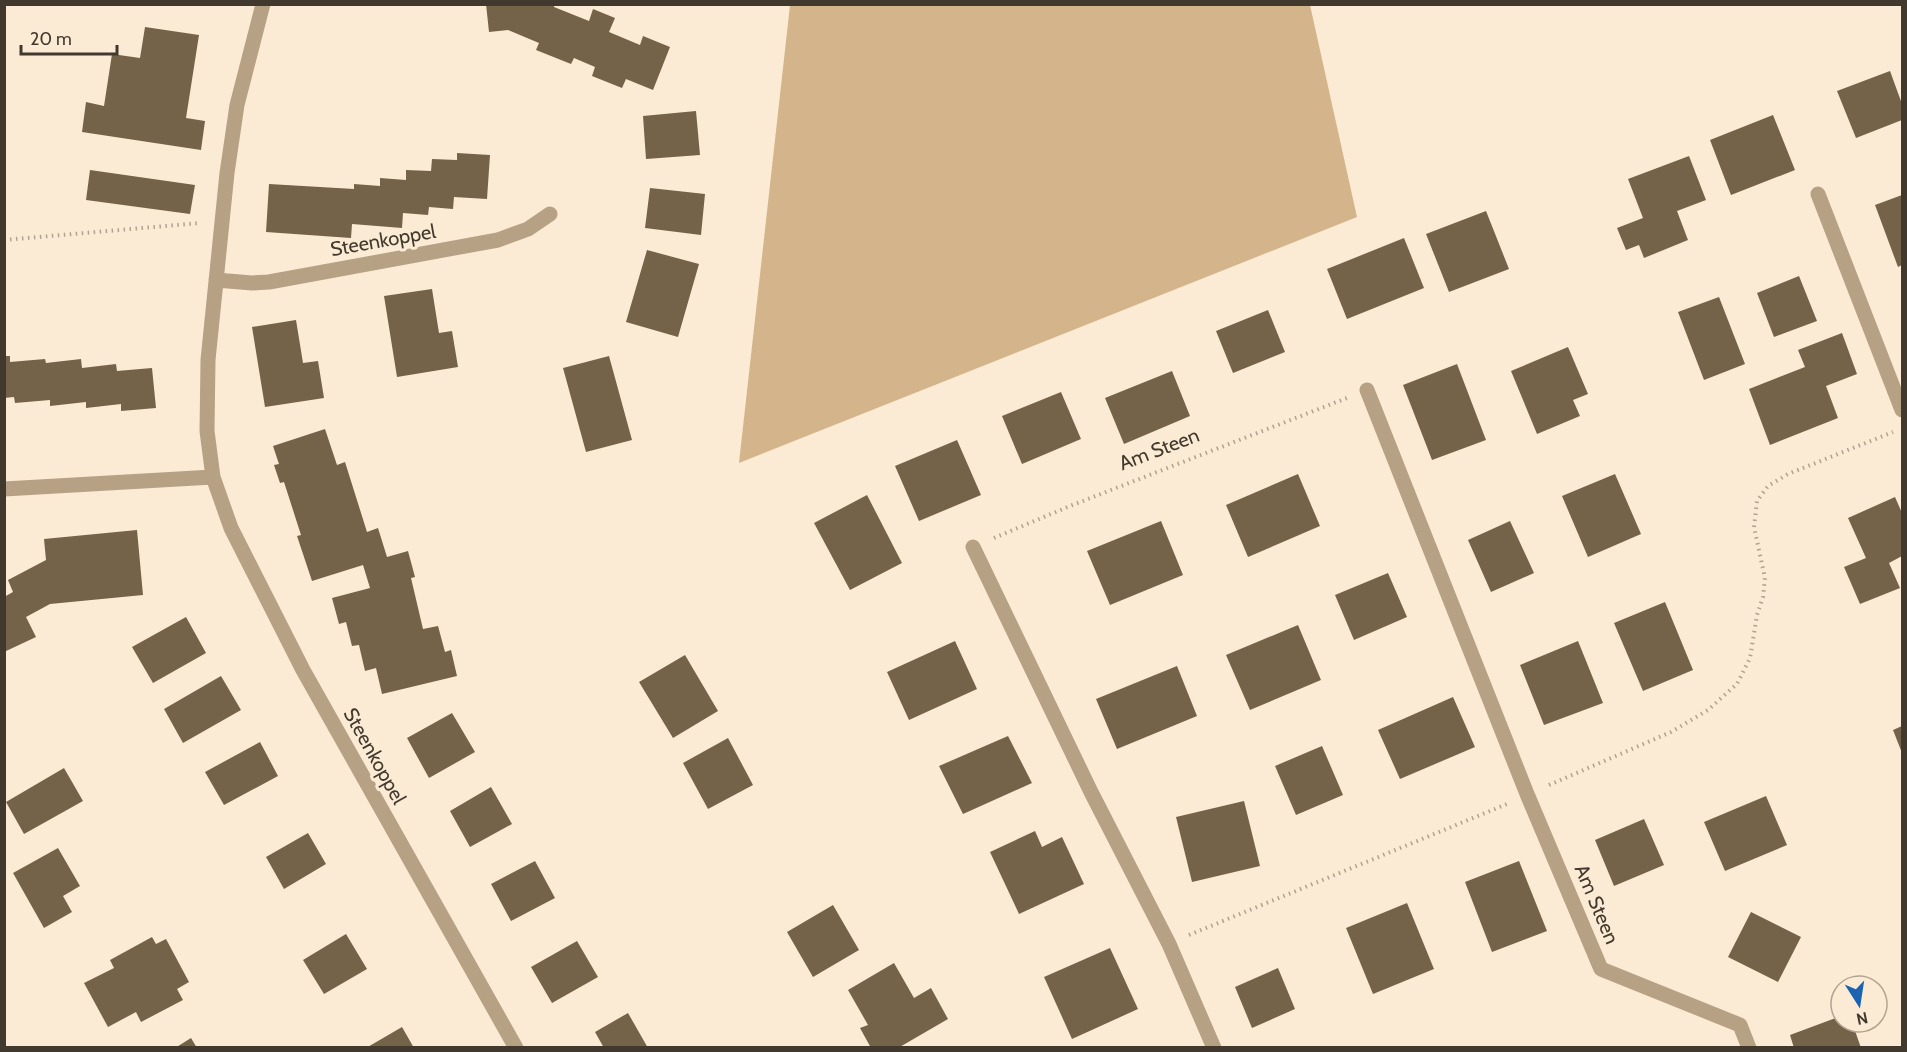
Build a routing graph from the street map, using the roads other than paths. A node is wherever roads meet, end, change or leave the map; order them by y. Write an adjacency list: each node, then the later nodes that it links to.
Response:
1 (263, 4): 4 (street, Steenkoppel)
2 (1818, 194): 6 (street)
3 (550, 214): 4 (street, Steenkoppel)
4 (216, 280): 7 (street, Steenkoppel)
5 (1367, 390): 12 (street, Am Steen)
6 (1902, 411)
7 (213, 477): 8 (street); 10 (street, Steenkoppel)
8 (4, 489)
9 (973, 548): 11 (street)
10 (516, 1047)
11 (1214, 1047)
12 (1749, 1047)

